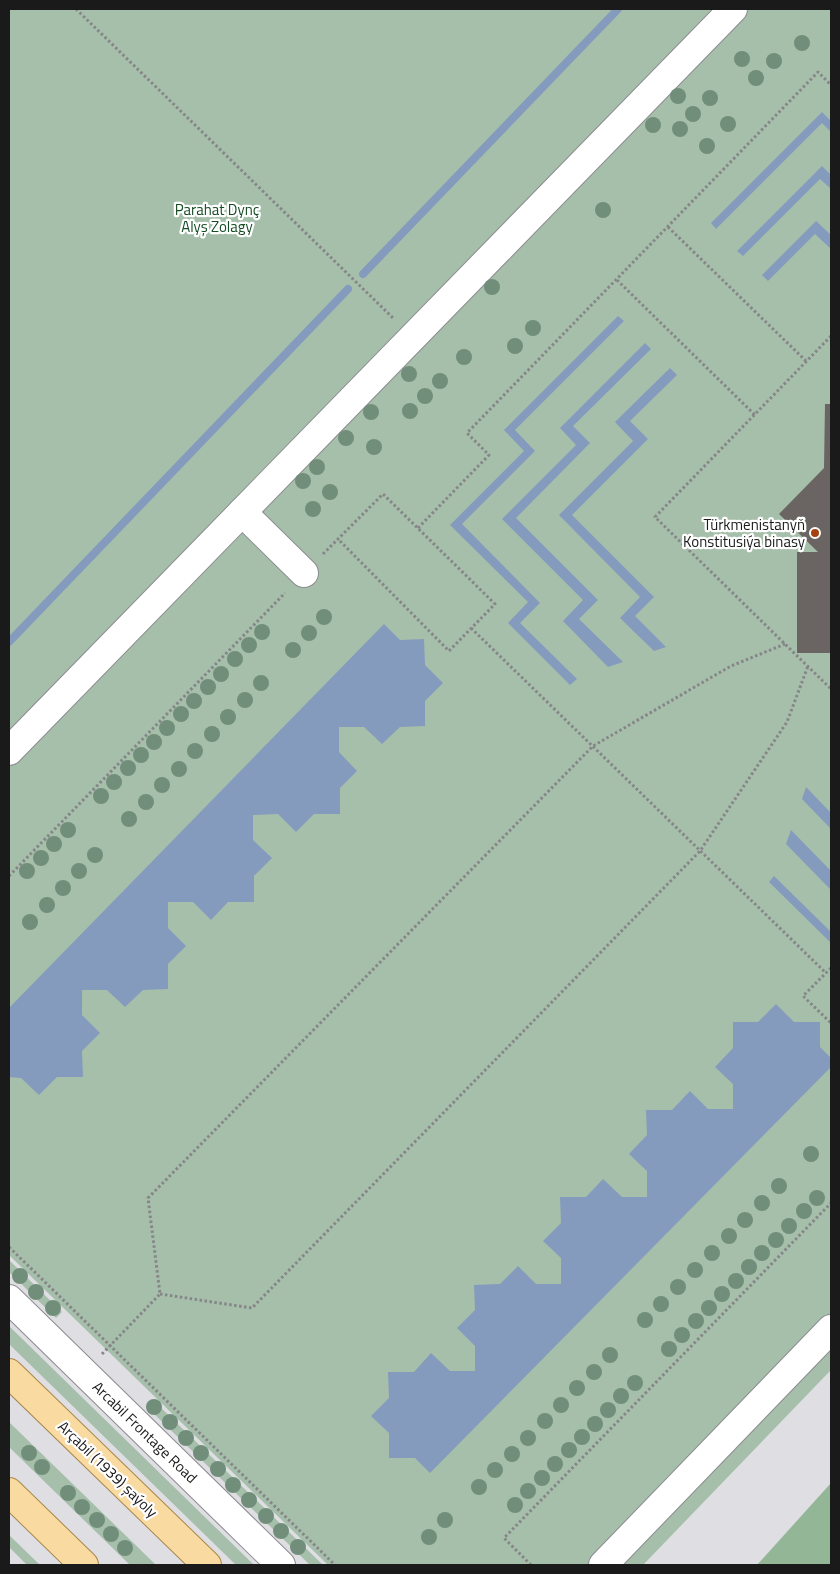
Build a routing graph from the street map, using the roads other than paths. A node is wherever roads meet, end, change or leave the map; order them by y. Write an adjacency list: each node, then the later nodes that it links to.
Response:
1 (733, 9): 2 (street)
2 (242, 512): 3 (street); 4 (street)
3 (304, 573)
4 (9, 751)
5 (9, 1299): 11 (street, Arcabil Frontage Road)
6 (831, 1329): 12 (street)
7 (9, 1373): 10 (main road, Arçabil (1939) şaýoly)
8 (9, 1492): 9 (main road)
9 (84, 1565)
10 (207, 1565)
11 (280, 1565)
12 (603, 1565)

